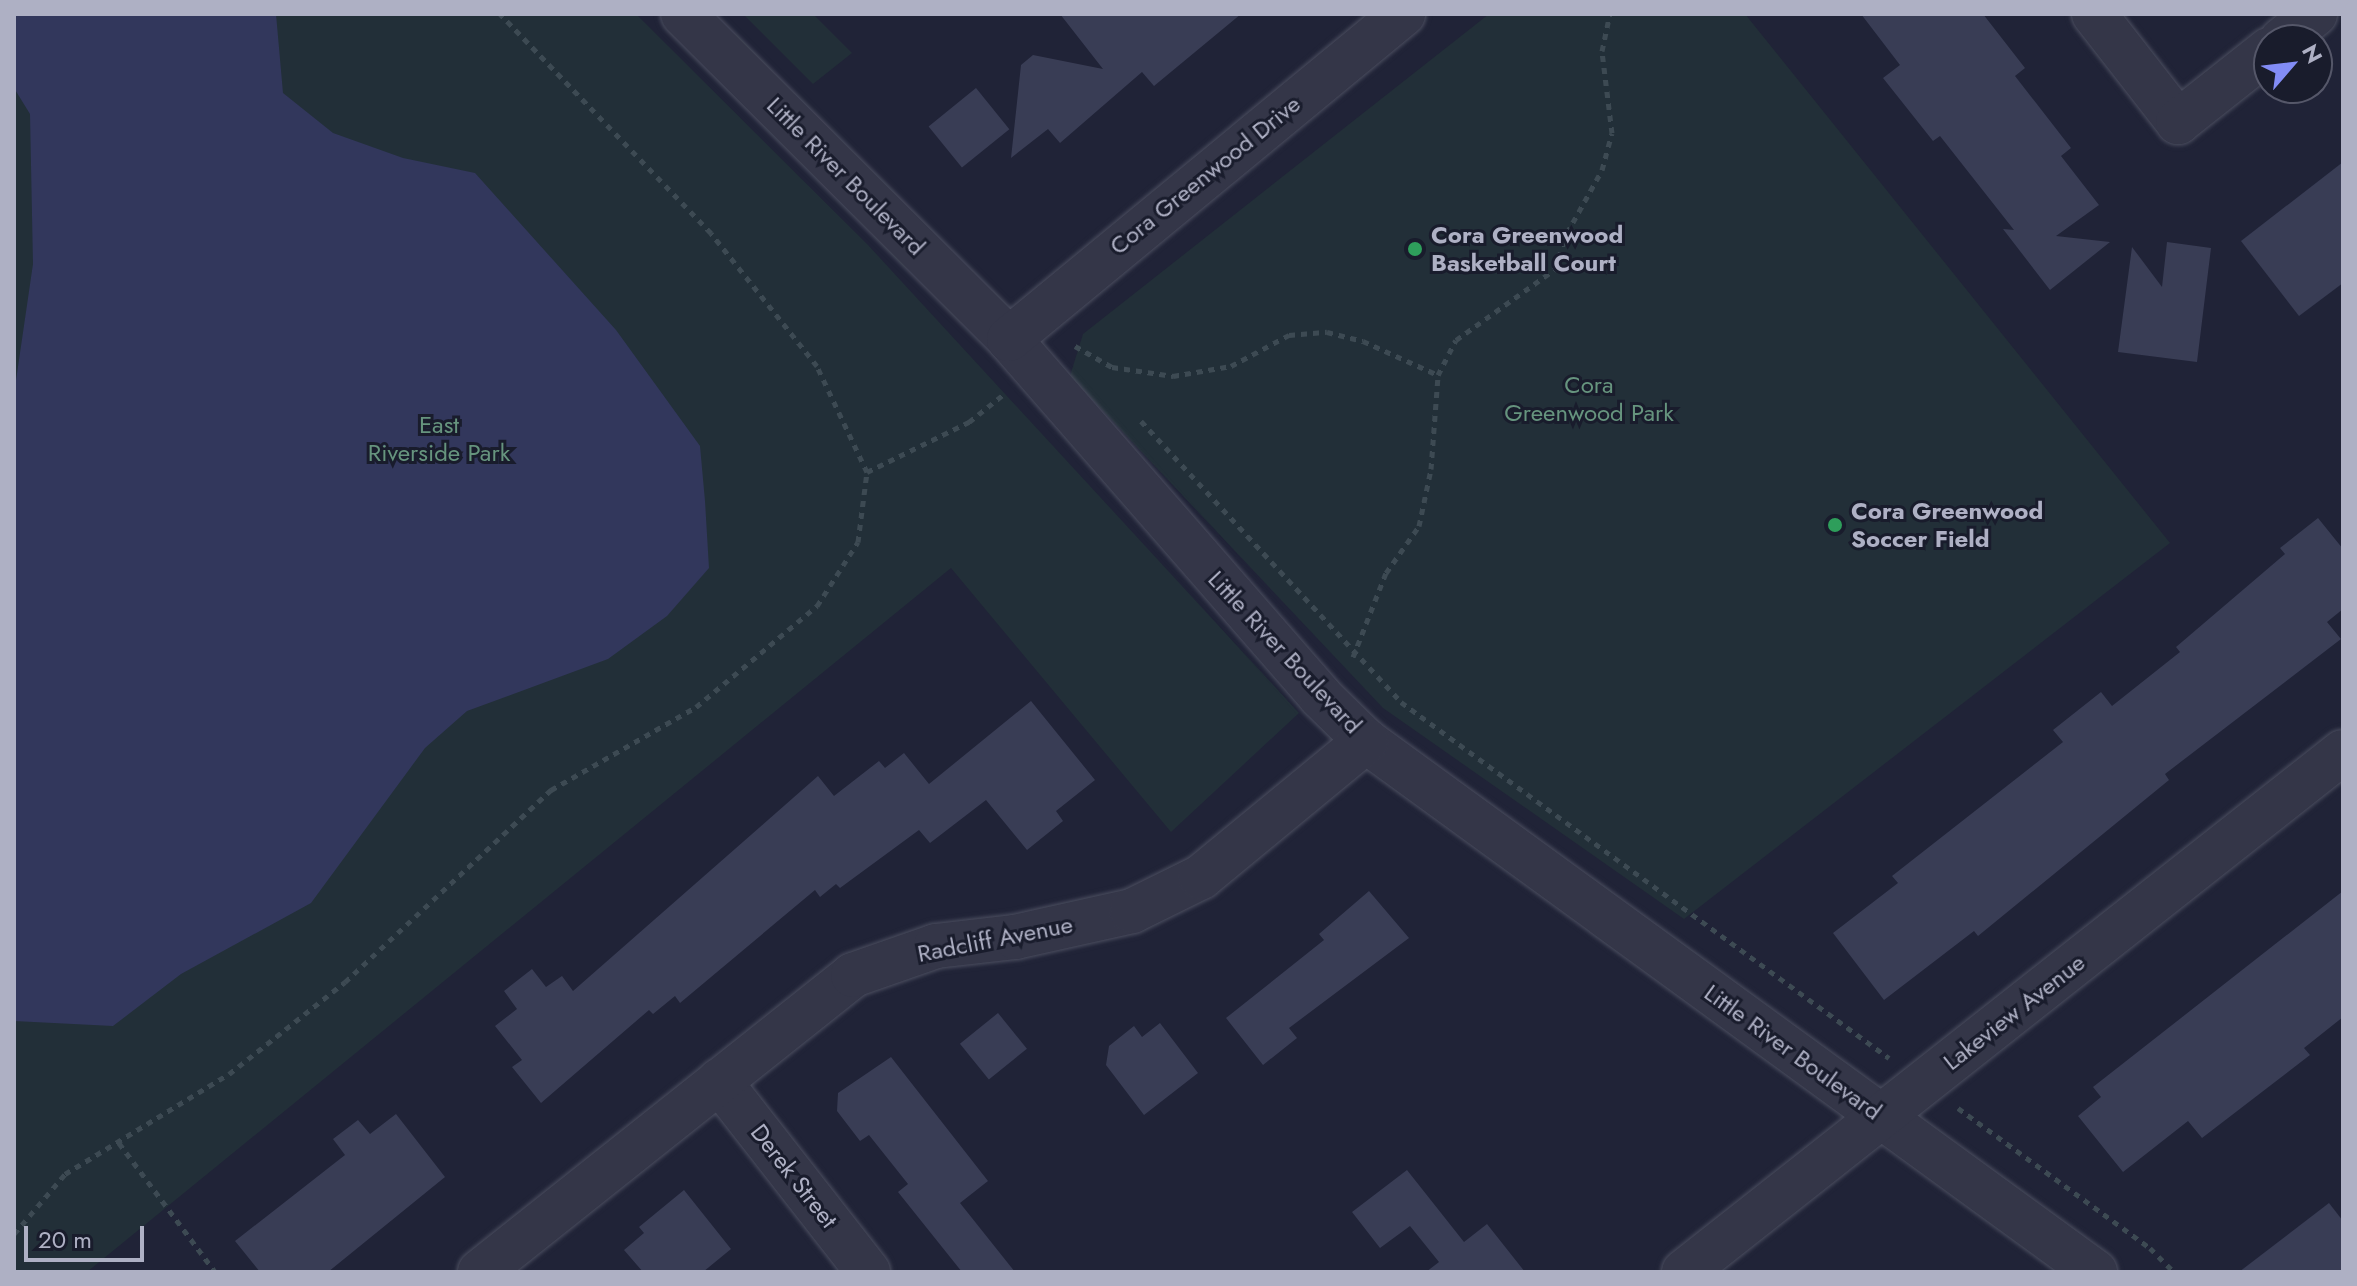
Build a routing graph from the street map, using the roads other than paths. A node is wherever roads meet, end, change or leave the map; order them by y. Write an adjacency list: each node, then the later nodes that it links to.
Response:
1 (683, 14): 5 (street, Little River Boulevard)
2 (1403, 14): 5 (street, Cora Greenwood Drive)
3 (2094, 14): 4 (street)
4 (2253, 63)
5 (1025, 325): 6 (street, Little River Boulevard)
6 (1366, 741): 8 (street, Radcliff Avenue); 9 (street, Little River Boulevard)
7 (2343, 752): 9 (street, Lakeview Avenue)
8 (719, 1081): 10 (street, Radcliff Avenue); 11 (street, Derek Street)
9 (1880, 1115): 12 (street, Lakeview Avenue); 13 (street, Little River Boulevard)
10 (480, 1272)
11 (868, 1272)
12 (1684, 1272)
13 (2095, 1272)

